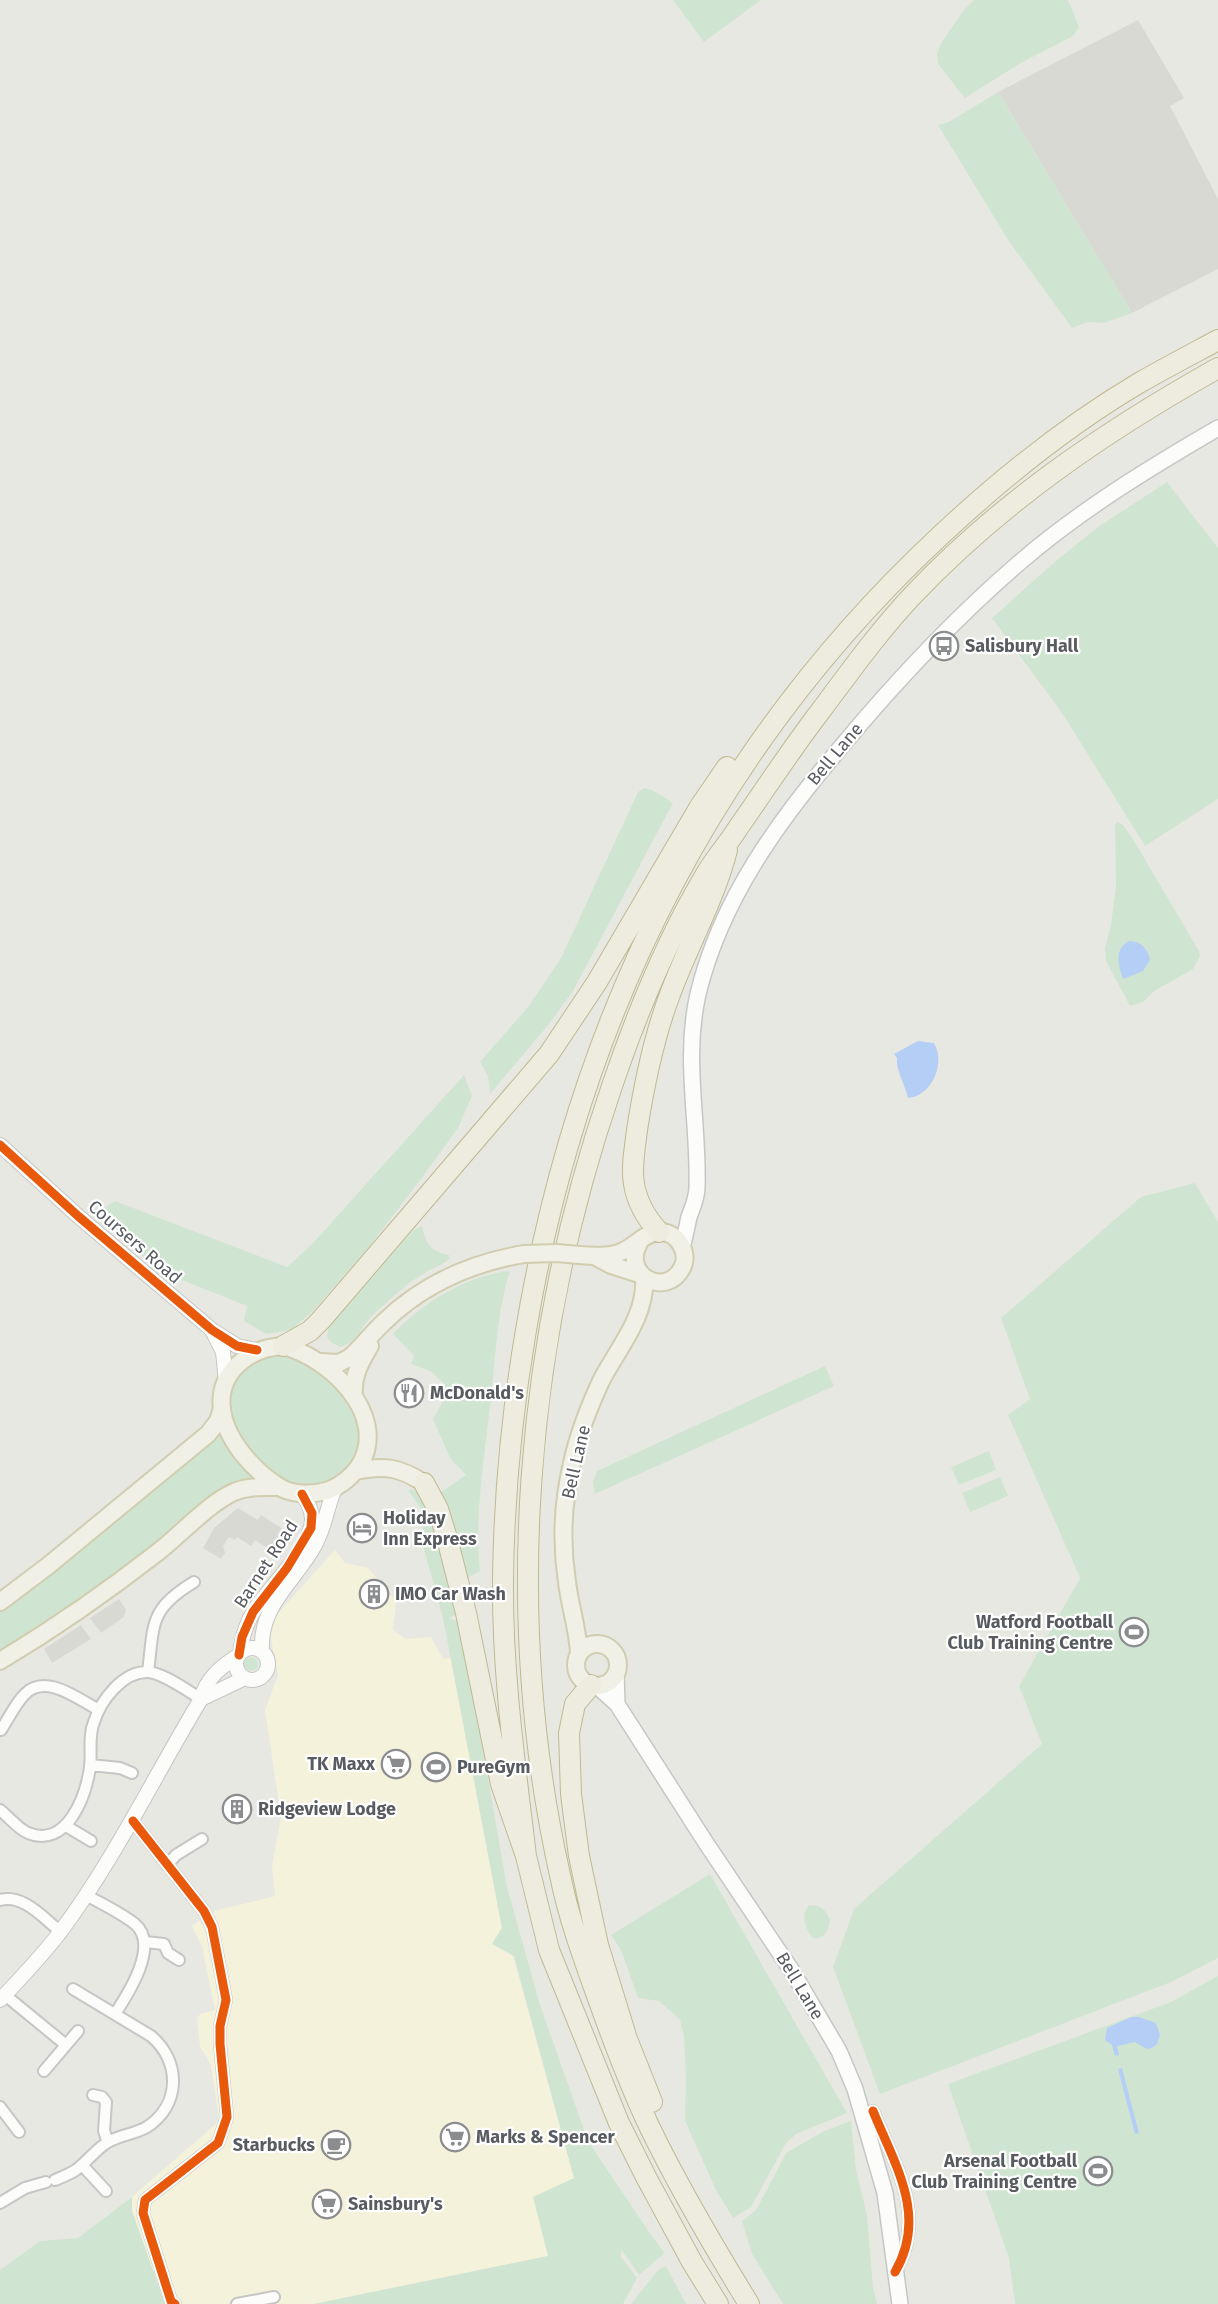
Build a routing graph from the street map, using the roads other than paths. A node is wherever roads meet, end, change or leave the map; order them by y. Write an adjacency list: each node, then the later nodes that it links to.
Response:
1 (1218, 340): 4 (highway)
2 (1218, 368): 5 (highway)
3 (1218, 428): 7 (main road, Bell Lane)
4 (767, 731): 17 (highway); 51 (highway)
5 (730, 841): 8 (highway); 70 (highway)
6 (0, 1145): 16 (street, Coursers Road)
7 (689, 1218): 8 (main road); 10 (main road, Bell Lane)
8 (660, 1232): 9 (main road); 10 (main road)
9 (639, 1243): 11 (main road); 12 (main road)
10 (682, 1247): 13 (main road)
11 (587, 1256): 12 (main road); 15 (main road, bridge)
12 (643, 1276): 13 (main road); 14 (main road, Bell Lane)
13 (668, 1281): 14 (main road, Bell Lane)
14 (642, 1307): 30 (main road, Bell Lane)
15 (385, 1322): 19 (main road); 21 (main road)
16 (212, 1330): 18 (street, Coursers Road); 20 (street, Coursers Road)
17 (283, 1346): 18 (main road); 19 (main road)
18 (257, 1350): 20 (main road)
19 (321, 1362): 21 (main road)
20 (226, 1382): 22 (main road)
21 (354, 1397): 23 (main road)
22 (222, 1408): 25 (main road); 29 (main road)
23 (356, 1471): 24 (main road); 26 (main road)
24 (424, 1483): 51 (highway)
25 (279, 1487): 27 (main road); 35 (main road)
26 (335, 1488): 27 (main road); 32 (street, Barnet Road)
27 (302, 1494): 33 (street, Barnet Road)
28 (194, 1582): 36 (street)
29 (0, 1602)
30 (578, 1630): 31 (main road); 34 (main road, Bell Lane)
31 (596, 1644): 34 (main road); 37 (main road)
32 (262, 1651): 33 (street); 38 (street)
33 (239, 1654): 38 (street); 40 (street)
34 (579, 1654): 39 (main road)
35 (0, 1661)
36 (148, 1672): 40 (street); 42 (street)
37 (616, 1673): 39 (main road); 41 (main road)
38 (245, 1678): 40 (street)
39 (594, 1686): 41 (main road, Bell Lane); 70 (highway)
40 (201, 1699): 47 (street)
41 (617, 1704): 73 (main road, Bell Lane)
42 (99, 1710): 43 (street); 44 (street)
43 (1, 1730)
44 (90, 1766): 45 (street); 48 (street)
45 (132, 1773)
46 (0, 1810): 48 (street)
47 (132, 1821): 52 (street); 53 (street)
48 (66, 1826): 50 (street)
49 (202, 1839): 52 (street)
50 (91, 1840)
51 (526, 1856): 77 (highway)
52 (167, 1865): 75 (street)
53 (86, 1894): 55 (street); 56 (street)
54 (0, 1900): 55 (street)
55 (60, 1931): 59 (street)
56 (145, 1942): 57 (street); 60 (street)
57 (178, 1960)
58 (73, 1989): 60 (street)
59 (3, 1998): 62 (street)
60 (115, 2014): 68 (street)
61 (78, 2031): 62 (street)
62 (66, 2045): 63 (street)
63 (44, 2071)
64 (93, 2095): 68 (street)
65 (0, 2107): 67 (street)
66 (873, 2111): 73 (street)
67 (19, 2132)
68 (108, 2142): 69 (street)
69 (82, 2164): 71 (street); 72 (street)
70 (674, 2175): 78 (highway)
71 (106, 2191)
72 (0, 2203)
73 (895, 2272): 79 (main road, Bell Lane)
74 (274, 2297): 76 (street)
75 (175, 2304)
76 (237, 2304)
77 (718, 2304)
78 (749, 2304)
79 (900, 2304)

